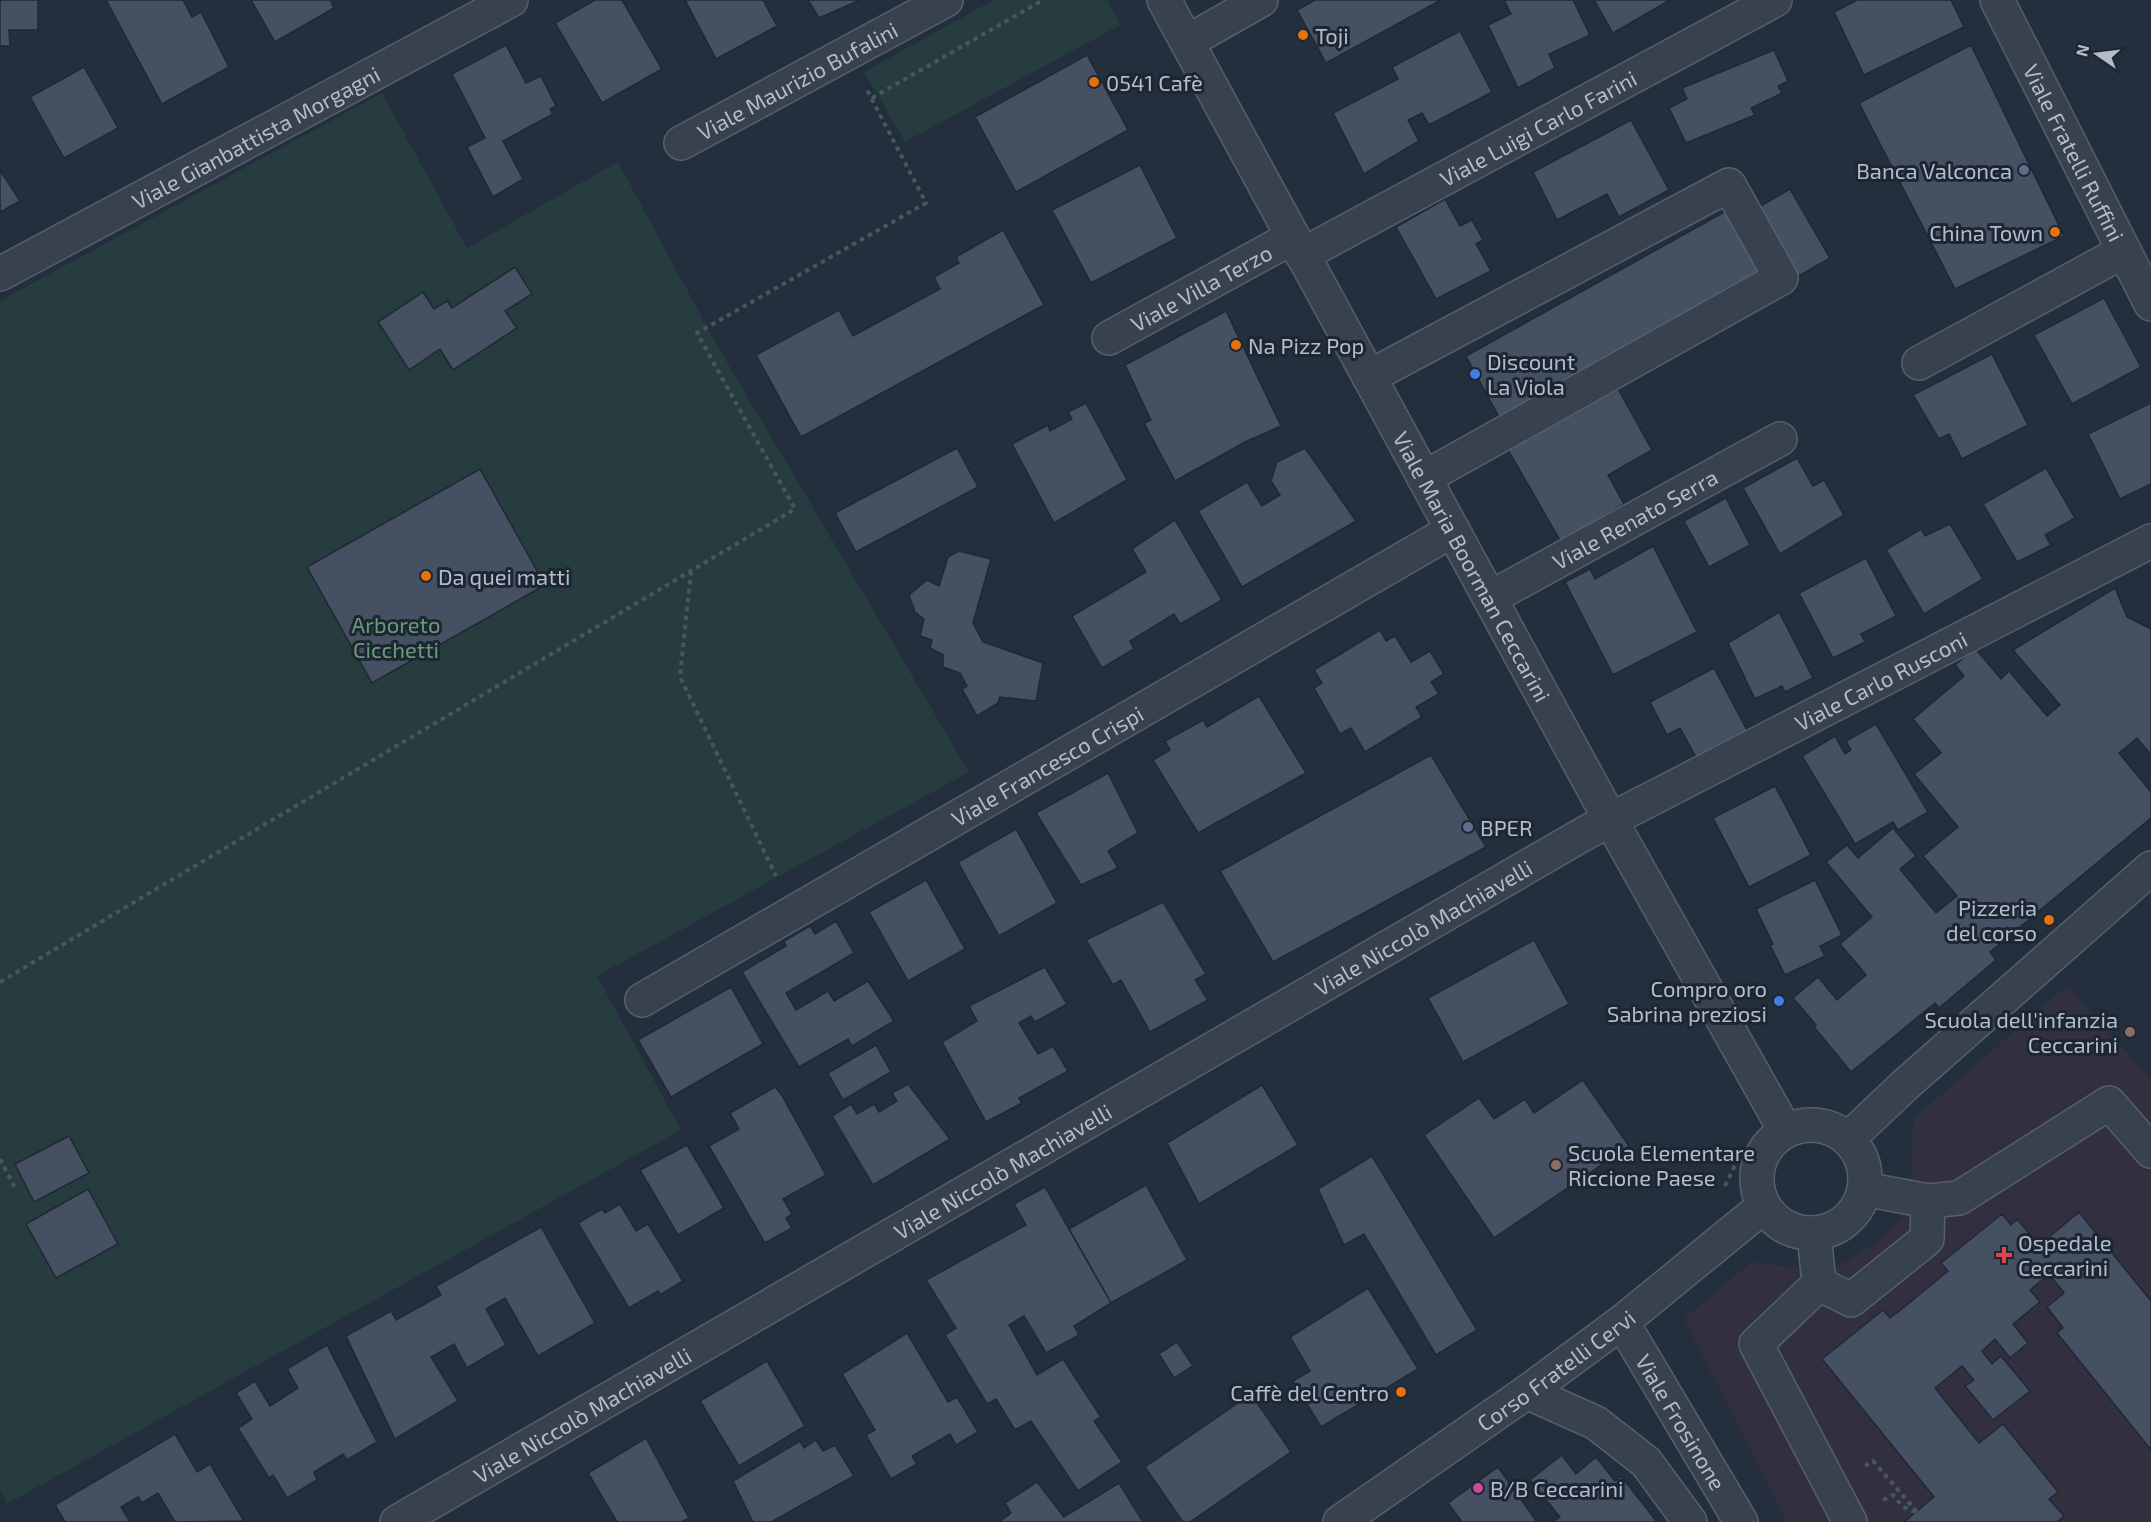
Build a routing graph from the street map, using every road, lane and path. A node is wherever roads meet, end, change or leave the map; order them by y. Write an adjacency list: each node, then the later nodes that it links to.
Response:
1 (511, 0): 14 (street, Viale Gianbattista Morgagni)
2 (946, 0): 9 (street, Viale Maurizio Bufalini)
3 (1043, 0): 10 (path)
4 (1164, 0): 8 (street, Viale Maria Boorman Ceccarini)
5 (1261, 0): 8 (street)
6 (1775, 0): 12 (street, Viale Luigi Carlo Farini)
7 (1997, 0): 13 (street, Viale Fratelli Ruffini)
8 (1187, 42): 12 (street, Viale Maria Boorman Ceccarini)
9 (847, 54): 10 (path); 11 (street, Viale Maurizio Bufalini)
10 (872, 98): 23 (path)
11 (681, 143)
12 (1298, 246): 16 (street, Viale Villa Terzo); 18 (street, Viale Maria Boorman Ceccarini)
13 (2124, 251): 15 (street, Viale Fratelli Ruffini); 17 (street)
14 (0, 274)
15 (2151, 304)
16 (1109, 338)
17 (1919, 363)
18 (1369, 377): 20 (street, Viale Maria Boorman Ceccarini); 20 (street)
19 (1780, 439): 24 (street, Viale Renato Serra)
20 (1424, 478): 21 (street, Viale Maria Boorman Ceccarini)
21 (1453, 530): 24 (street, Viale Maria Boorman Ceccarini); 27 (street, Viale Francesco Crispi)
22 (2151, 541): 25 (street, Viale Carlo Rusconi)
23 (691, 571): 27 (path); 28 (path)
24 (1490, 598): 25 (street, Viale Maria Boorman Ceccarini)
25 (1610, 819): 30 (street, Viale Maria Boorman Ceccarini); 44 (street, Viale Niccolò Machiavelli)
26 (2151, 868): 31 (street)
27 (793, 912): 29 (street, Viale Francesco Crispi)
28 (0, 982)
29 (642, 999)
30 (1785, 1130): 31 (street); 37 (street)
31 (1848, 1138): 34 (street)
32 (2151, 1151): 36 (street)
33 (0, 1159): 35 (path)
34 (1864, 1189): 36 (street); 38 (street)
35 (16, 1190)
36 (1928, 1201): 39 (street)
37 (1764, 1206): 38 (street); 40 (street, Corso Fratelli Cervi)
38 (1814, 1233): 39 (street)
39 (1819, 1284): 48 (street)
40 (1622, 1322): 41 (street, Corso Fratelli Cervi); 47 (street, Viale Frosinone)
41 (1527, 1392): 45 (street, Corso Fratelli Cervi); 46 (street, Viale Frosinone)
42 (1873, 1461): 43 (path)
43 (1893, 1495)
44 (397, 1522)
45 (1340, 1522)
46 (1690, 1522)
47 (1741, 1522)
48 (1850, 1522)

